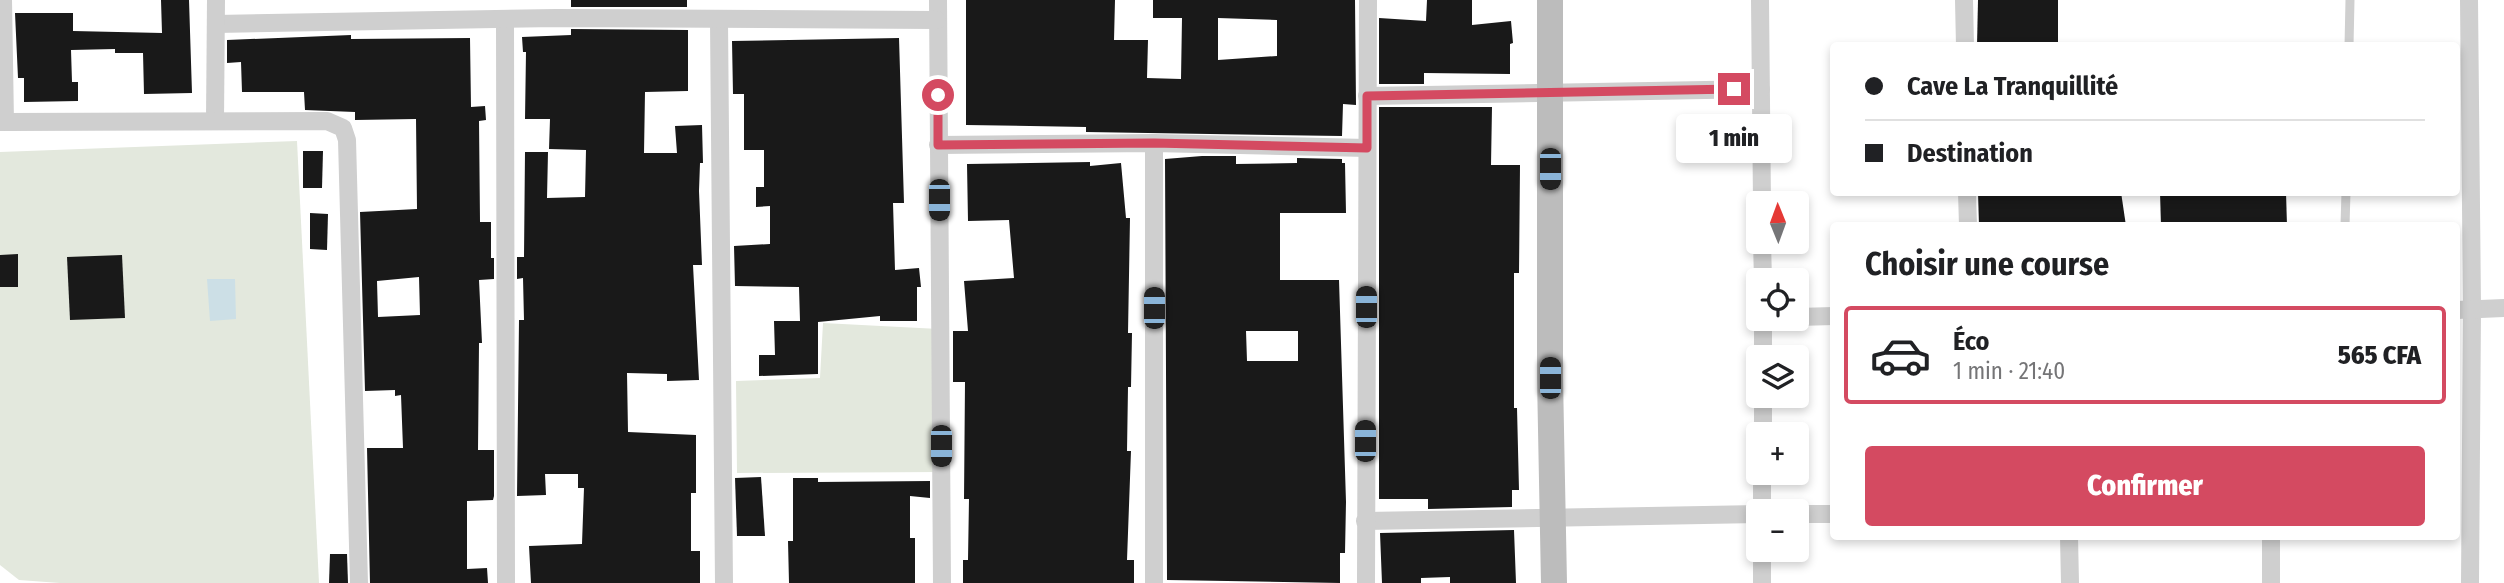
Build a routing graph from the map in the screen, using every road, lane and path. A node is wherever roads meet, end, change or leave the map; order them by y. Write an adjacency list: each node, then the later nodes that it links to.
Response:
1 (3, 0): 22 (street)
2 (216, 0): 15 (street)
3 (555, 0): 11 (street)
4 (938, 0): 13 (street)
5 (1368, 0): 20 (street)
6 (1550, 0): 19 (street)
7 (1760, 0): 18 (street)
8 (1964, 0): 16 (street)
9 (2350, 0): 17 (lane)
10 (2469, 0): 32 (street)
11 (555, 18): 12 (street); 14 (street)
12 (505, 19): 15 (street); 45 (street)
13 (937, 20): 14 (street); 24 (street)
14 (719, 21): 46 (street)
15 (216, 24): 21 (street)
16 (1965, 42)
17 (2349, 42)
18 (1760, 89): 19 (street); 26 (street)
19 (1550, 91): 20 (street); 39 (street)
20 (1367, 96): 25 (street)
21 (215, 120): 22 (street); 44 (street)
22 (3, 122)
23 (1154, 143): 24 (street); 25 (street); 48 (street)
24 (938, 145): 47 (street)
25 (1367, 148): 40 (street)
26 (1762, 191)
27 (1967, 196): 29 (street)
28 (2346, 196): 30 (lane)
29 (1968, 222)
30 (2345, 222)
31 (2504, 308): 32 (street)
32 (2465, 309): 36 (street)
33 (1809, 317): 34 (street)
34 (1830, 317)
35 (1746, 512): 39 (street)
36 (2464, 512): 54 (street)
37 (1809, 514): 38 (street)
38 (1830, 514)
39 (1554, 516): 40 (street); 50 (street)
40 (1365, 521): 49 (street)
41 (2069, 540): 52 (street)
42 (2271, 540): 53 (street)
43 (1762, 562): 51 (street)
44 (359, 583)
45 (506, 583)
46 (724, 583)
47 (942, 583)
48 (1154, 583)
49 (1366, 583)
50 (1554, 583)
51 (1762, 583)
52 (2070, 583)
53 (2271, 583)
54 (2470, 583)

